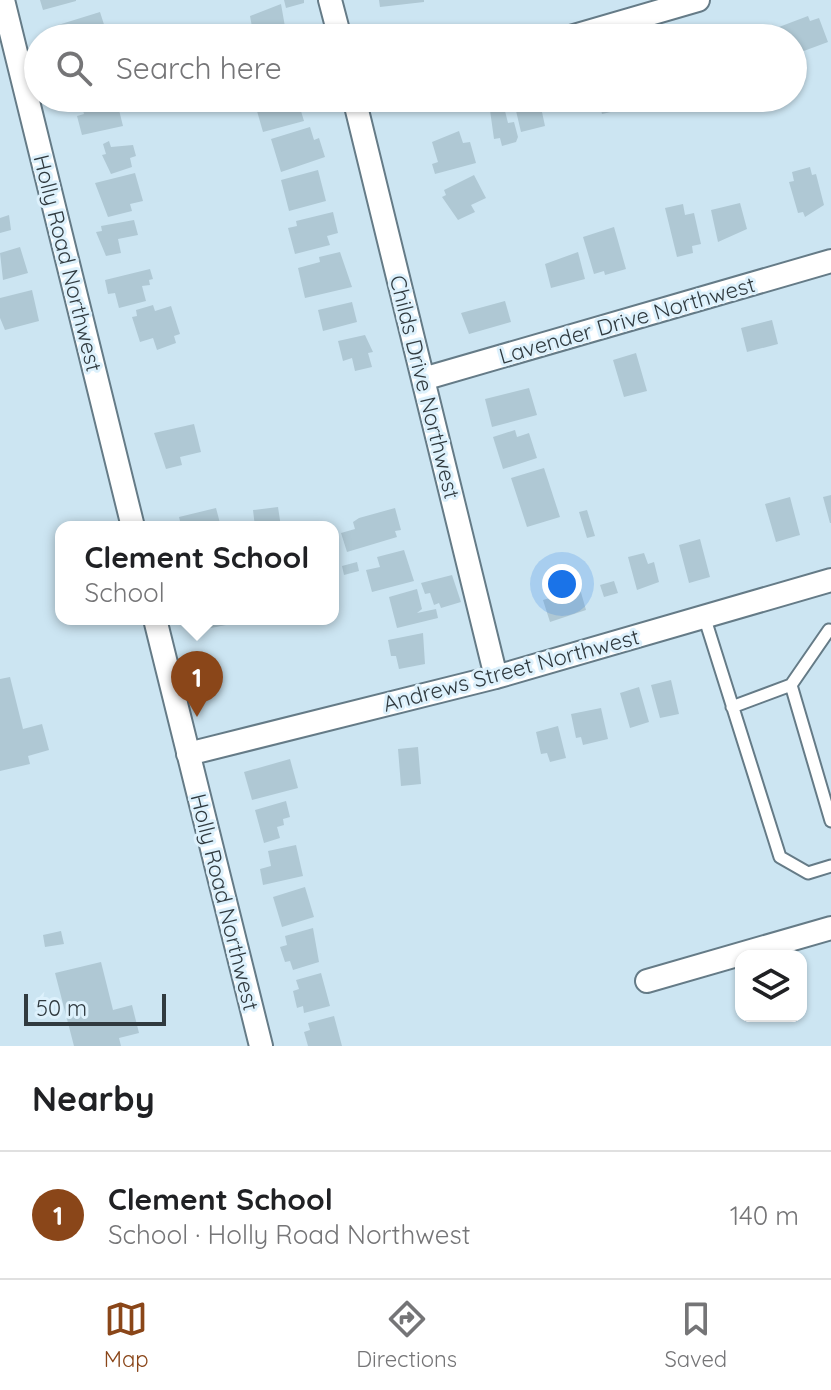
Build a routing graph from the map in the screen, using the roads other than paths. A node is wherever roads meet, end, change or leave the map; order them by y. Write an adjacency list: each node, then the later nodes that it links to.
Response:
1 (3, 0): 6 (street, Holly Road Northwest)
2 (330, 0): 4 (street)
3 (698, 0): 5 (street)
4 (336, 24)
5 (615, 24)
6 (24, 85)
7 (31, 112): 11 (street, Holly Road Northwest)
8 (359, 112): 10 (street, Childs Drive Northwest)
9 (831, 261): 10 (street, Lavender Drive Northwest)
10 (423, 379): 16 (street, Childs Drive Northwest)
11 (132, 521)
12 (831, 580): 13 (street, Andrews Street Northwest)
13 (704, 616): 16 (street, Andrews Street Northwest); 18 (lane)
14 (156, 625): 19 (street, Holly Road Northwest)
15 (829, 630): 17 (lane)
16 (496, 677): 19 (street, Andrews Street Northwest)
17 (791, 685): 18 (lane); 20 (lane)
18 (732, 707): 21 (lane)
19 (188, 754): 24 (street, Holly Road Northwest)
20 (831, 821)
21 (831, 866)
22 (831, 928): 23 (street)
23 (647, 981)
24 (261, 1046)

